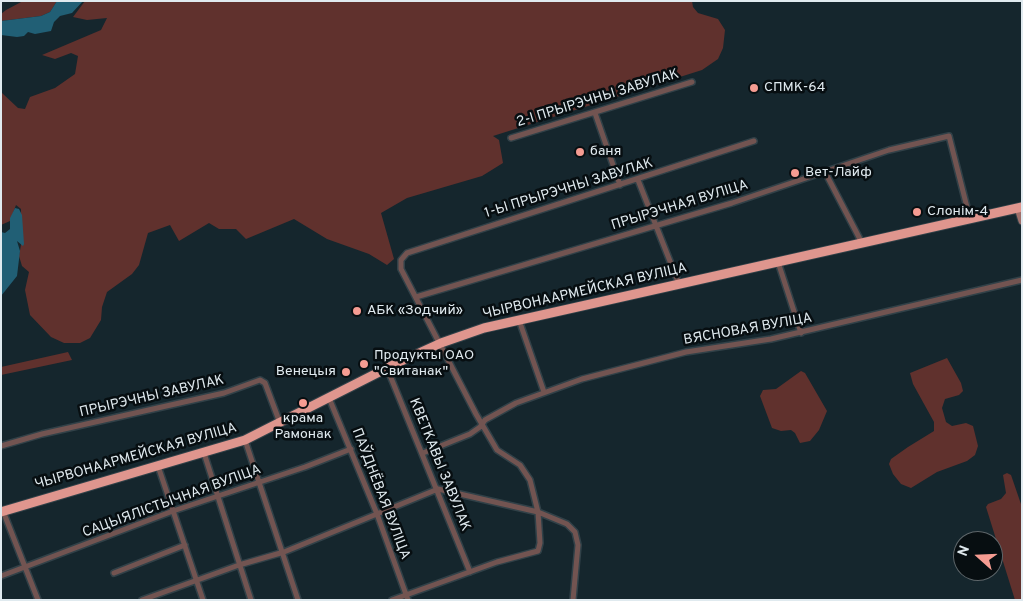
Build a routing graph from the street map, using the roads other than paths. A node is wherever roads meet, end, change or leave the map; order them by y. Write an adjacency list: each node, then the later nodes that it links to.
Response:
1 (692, 82): 2 (street, 2-І ПРЫРЭЧНЫ ЗАВУЛАК)
2 (594, 112): 3 (street, 2-І ПРЫРЭЧНЫ ЗАВУЛАК); 7 (street)
3 (511, 138)
4 (754, 141): 6 (street, 1-Ы ПРЫРЭЧНЫ ЗАВУЛАК)
5 (826, 172): 9 (street, ПРЫРЭЧНАЯ ВУЛІЦА); 11 (street, ПРЫРЭЧНАЯ ВУЛІЦА); 12 (street)
6 (638, 180): 7 (street, 1-Ы ПРЫРЭЧНЫ ЗАВУЛАК); 11 (street)
7 (620, 185): 16 (street, 1-Ы ПРЫРЭЧНЫ ЗАВУЛАК)
8 (1020, 208): 9 (highway, ЧЫРВОНААРМЕЙСКАЯ ВУЛІЦА); 10 (street)
9 (970, 220): 12 (highway, ЧЫРВОНААРМЕЙСКАЯ ВУЛІЦА)
10 (1022, 220)
11 (657, 225): 15 (street); 16 (street, ПРЫРЭЧНАЯ ВУЛІЦА)
12 (862, 244): 13 (highway, ЧЫРВОНААРМЕЙСКАЯ ВУЛІЦА)
13 (778, 262): 15 (highway, ЧЫРВОНААРМЕЙСКАЯ ВУЛІЦА); 18 (street)
14 (1022, 280): 18 (street, ВЯСНОВАЯ ВУЛІЦА)
15 (679, 284): 17 (highway, ЧЫРВОНААРМЕЙСКАЯ ВУЛІЦА)
16 (416, 297): 19 (street)
17 (519, 320): 19 (highway, ЧЫРВОНААРМЕЙСКАЯ ВУЛІЦА); 21 (street)
18 (801, 333): 21 (street, ВЯСНОВАЯ ВУЛІЦА)
19 (441, 343): 20 (highway, ЧЫРВОНААРМЕЙСКАЯ ВУЛІЦА); 23 (street)
20 (387, 368): 22 (highway, ЧЫРВОНААРМЕЙСКАЯ ВУЛІЦА); 29 (street, КВЕТКАВЫ ЗАВУЛАК)
21 (544, 392): 23 (street, ВЯСНОВАЯ ВУЛІЦА)
22 (329, 398): 24 (highway, ЧЫРВОНААРМЕЙСКАЯ ВУЛІЦА); 27 (street, ПАЎДНЁВАЯ ВУЛІЦА)
23 (484, 422): 29 (street, ВЯСНОВАЯ ВУЛІЦА); 36 (street)
24 (280, 423): 25 (highway, ЧЫРВОНААРМЕЙСКАЯ ВУЛІЦА); 26 (street, ПРЫРЭЧНЫ ЗАВУЛАК)
25 (245, 440): 28 (highway, ЧЫРВОНААРМЕЙСКАЯ ВУЛІЦА); 31 (street)
26 (1, 446)
27 (351, 449): 31 (street, САЦЫЯЛІСТЫЧНАЯ ВУЛІЦА); 37 (street, ПАЎДНЁВАЯ ВУЛІЦА)
28 (204, 453): 30 (highway, ЧЫРВОНААРМЕЙСКАЯ ВУЛІЦА); 33 (street)
29 (423, 453): 32 (street, КВЕТКАВЫ ЗАВУЛАК)
30 (158, 466): 34 (highway, ЧЫРВОНААРМЕЙСКАЯ ВУЛІЦА); 35 (street)
31 (260, 482): 33 (street, САЦЫЯЛІСТЫЧНАЯ ВУЛІЦА); 39 (street)
32 (438, 489): 36 (street); 37 (street); 42 (street, КВЕТКАВЫ ЗАВУЛАК)
33 (217, 497): 35 (street, САЦЫЯЛІСТЫЧНАЯ ВУЛІЦА); 40 (street)
34 (2, 512): 41 (street)
35 (173, 512): 38 (street); 41 (street, САЦЫЯЛІСТЫЧНАЯ ВУЛІЦА)
36 (538, 512): 42 (street); 53 (street)
37 (377, 514): 39 (street); 46 (street, ПАЎДНЁВАЯ ВУЛІЦА)
38 (185, 545): 43 (street); 45 (street)
39 (284, 552): 40 (street); 51 (street)
40 (239, 564): 45 (street); 50 (street)
41 (25, 567): 44 (street, САЦЫЯЛІСТЫЧНАЯ ВУЛІЦА); 47 (street)
42 (470, 572): 46 (street)
43 (114, 573)
44 (1, 576)
45 (196, 580): 48 (street); 49 (street)
46 (407, 597): 52 (street)
47 (38, 600)
48 (142, 600)
49 (203, 600)
50 (251, 600)
51 (298, 600)
52 (392, 600)
53 (573, 600)

